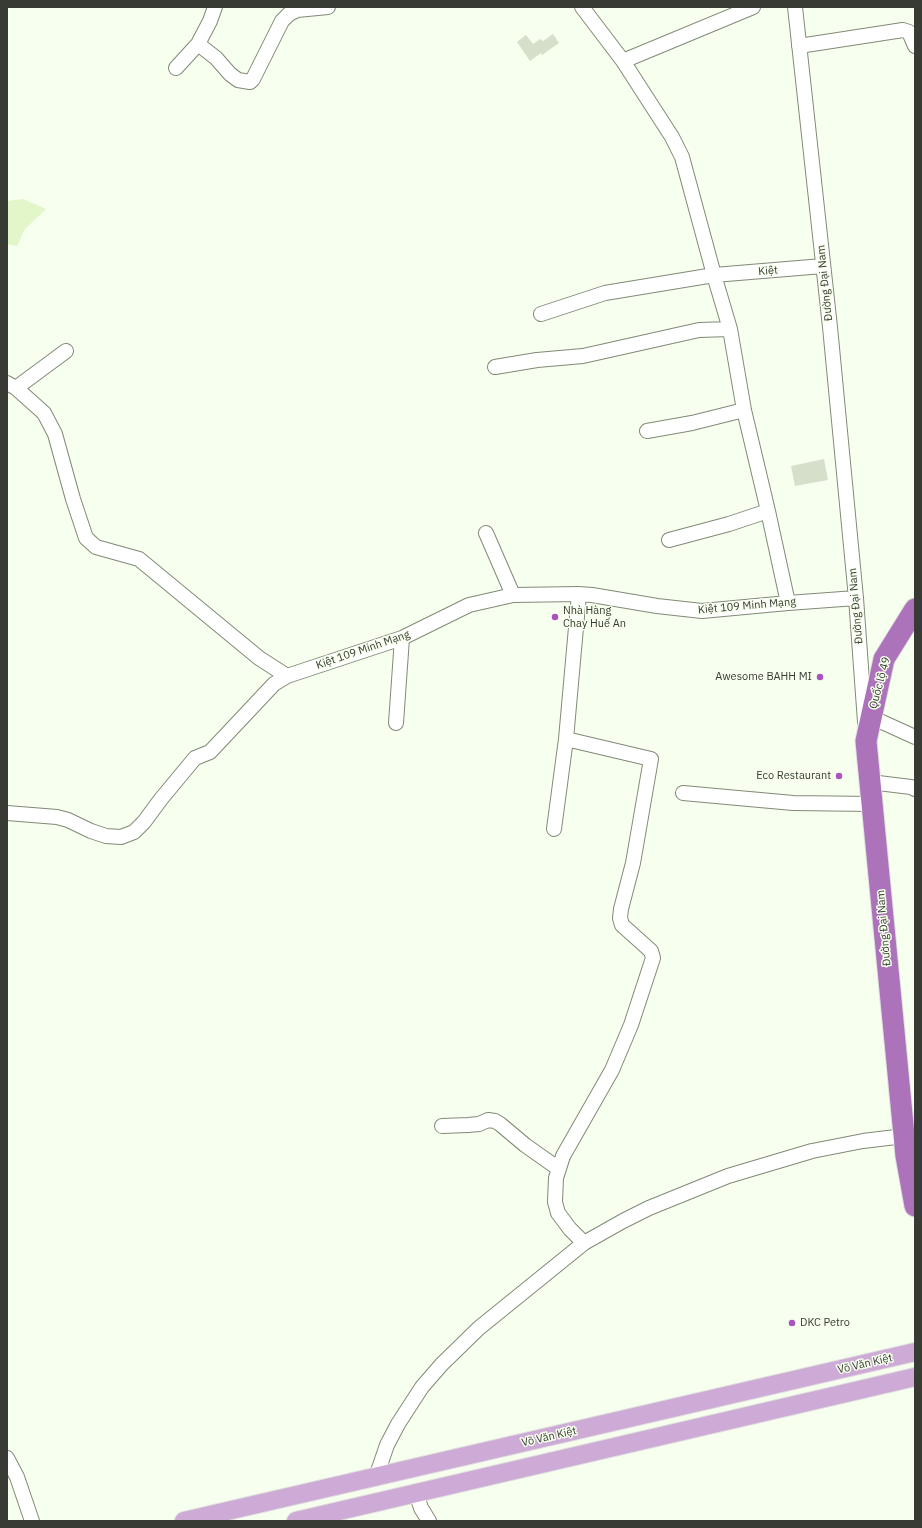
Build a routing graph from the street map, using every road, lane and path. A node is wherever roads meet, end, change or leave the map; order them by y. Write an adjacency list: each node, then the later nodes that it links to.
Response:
1 (215, 7): 6 (street)
2 (328, 7): 6 (street)
3 (582, 7): 9 (street)
4 (753, 7): 9 (street)
5 (795, 7): 7 (street, Đường Đại Nam)
6 (198, 44): 10 (street)
7 (799, 46): 8 (street); 11 (street, Đường Đại Nam)
8 (915, 46)
9 (623, 61): 12 (street)
10 (176, 68)
11 (823, 266): 12 (street, Kiệt); 25 (street, Đường Đại Nam)
12 (714, 275): 13 (street, Kiệt); 14 (street)
13 (541, 314)
14 (730, 329): 16 (street); 18 (street)
15 (66, 351): 17 (street)
16 (495, 367)
17 (12, 385): 29 (street)
18 (744, 410): 19 (street); 20 (street)
19 (647, 431)
20 (768, 511): 22 (street); 26 (street)
21 (486, 533): 24 (street)
22 (669, 540)
23 (579, 594): 24 (street, Kiệt 109 Minh Mạng); 26 (street, Kiệt 109 Minh Mạng); 33 (street)
24 (513, 595): 28 (street, Kiệt 109 Minh Mạng)
25 (856, 598): 26 (street, Kiệt 109 Minh Mạng); 34 (street, Đường Đại Nam)
26 (788, 603)
27 (915, 609): 30 (highway, Quốc lộ 49)
28 (402, 638): 29 (street, Kiệt 109 Minh Mạng); 31 (street)
29 (287, 676): 39 (street, Kiệt 109 Minh Mạng)
30 (871, 717): 32 (street); 34 (highway, Quốc lộ 49)
31 (396, 723)
32 (915, 738)
33 (566, 739): 40 (street); 43 (street)
34 (866, 741): 35 (highway, Đường Đại Nam)
35 (870, 782): 36 (street); 38 (highway, Đường Đại Nam)
36 (915, 789)
37 (683, 793): 38 (street)
38 (872, 804): 42 (highway, Đường Đại Nam)
39 (7, 813)
40 (554, 829)
41 (442, 1126): 43 (street)
42 (904, 1136): 44 (highway, Đường Đại Nam); 45 (street)
43 (559, 1169): 45 (street)
44 (915, 1205)
45 (584, 1243): 51 (street)
46 (915, 1352): 48 (main road, Võ Văn Kiệt)
47 (915, 1377): 50 (main road)
48 (525, 1442): 50 (main road); 51 (main road, Võ Văn Kiệt)
49 (7, 1458): 53 (street)
50 (530, 1466): 52 (main road)
51 (376, 1477): 54 (main road, Võ Văn Kiệt)
52 (416, 1493): 55 (main road); 56 (street)
53 (32, 1521)
54 (184, 1521)
55 (296, 1521)
56 (430, 1521)

